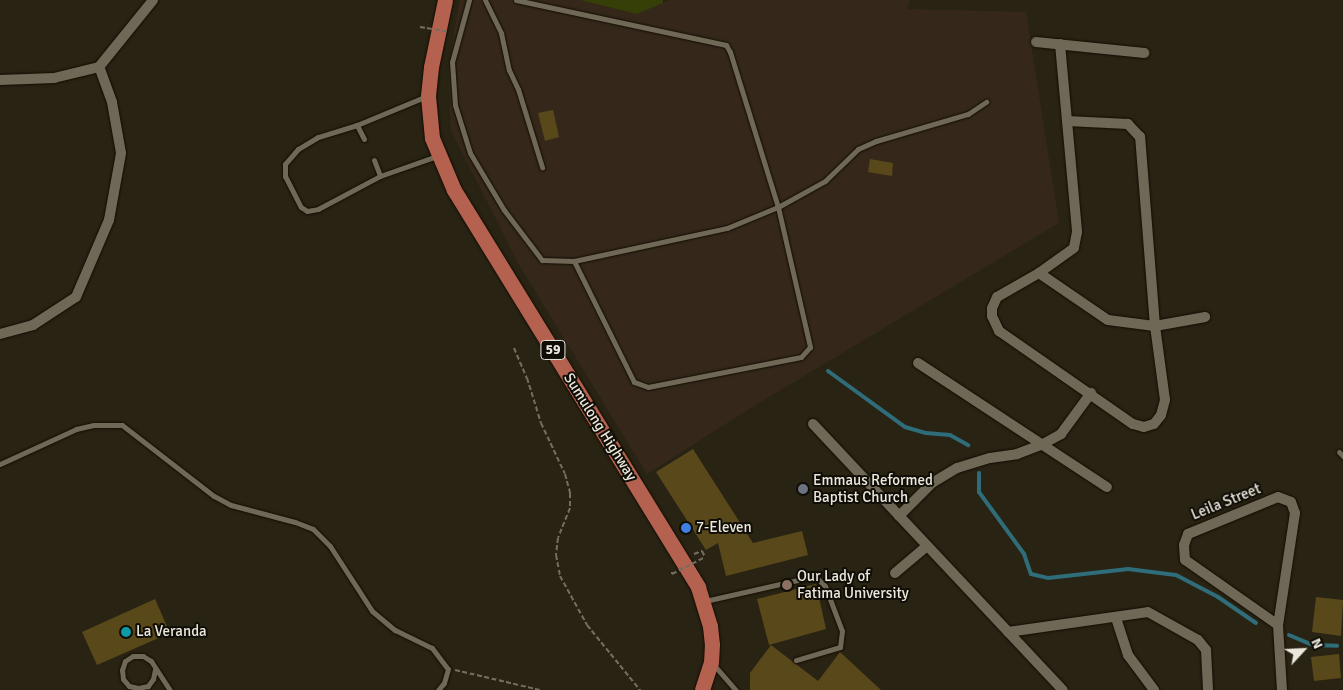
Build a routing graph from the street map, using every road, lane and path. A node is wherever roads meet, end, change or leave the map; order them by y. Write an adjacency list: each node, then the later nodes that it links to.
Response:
1 (153, 0): 11 (street)
2 (445, 0): 13 (main road, Sumulong Highway / 59)
3 (469, 0): 23 (lane)
4 (485, 0): 20 (lane)
5 (516, 0): 22 (lane)
6 (420, 27): 7 (path, bridge)
7 (450, 32)
8 (1036, 42): 9 (street)
9 (1060, 44): 10 (street); 15 (street)
10 (1144, 52)
11 (99, 67): 12 (street); 27 (street)
12 (0, 80)
13 (428, 96): 16 (lane); 18 (main road, Sumulong Highway / 59)
14 (986, 102): 22 (lane)
15 (1067, 121): 24 (street); 26 (street)
16 (357, 125): 17 (lane); 21 (lane)
17 (364, 139)
18 (439, 155): 21 (lane); 40 (main road, Sumulong Highway / 59)
19 (374, 160): 21 (lane)
20 (542, 167)
21 (380, 176)
22 (778, 207): 23 (lane); 23 (lane)
23 (574, 261)
24 (1039, 273): 26 (street); 30 (street)
25 (1205, 317): 26 (street)
26 (1155, 326): 30 (street)
27 (0, 334)
28 (514, 348): 52 (path)
29 (918, 363): 32 (street)
30 (1091, 393): 32 (street)
31 (813, 424): 35 (street)
32 (1043, 444): 34 (street); 35 (street)
33 (0, 464): 47 (lane)
34 (1107, 487)
35 (899, 516): 36 (street)
36 (927, 546): 39 (street); 43 (street)
37 (705, 557): 38 (path, bridge)
38 (672, 572)
39 (895, 573)
40 (703, 602): 44 (lane); 45 (main road, Sumulong Highway / 59)
41 (1116, 618): 43 (street); 56 (street); 57 (street)
42 (1278, 625): 42 (street, Leila Street); 58 (street, Leila Street)
43 (1008, 632): 55 (street)
44 (796, 660)
45 (711, 662): 53 (main road, Sumulong Highway / 59); 54 (lane)
46 (155, 669): 48 (lane); 48 (lane); 49 (lane)
47 (448, 669): 50 (lane); 51 (path)
48 (131, 688)
49 (170, 690)
50 (438, 690)
51 (540, 690)
52 (640, 690)
53 (702, 690)
54 (736, 690)
55 (1063, 690)
56 (1154, 690)
57 (1208, 690)
58 (1282, 690)

